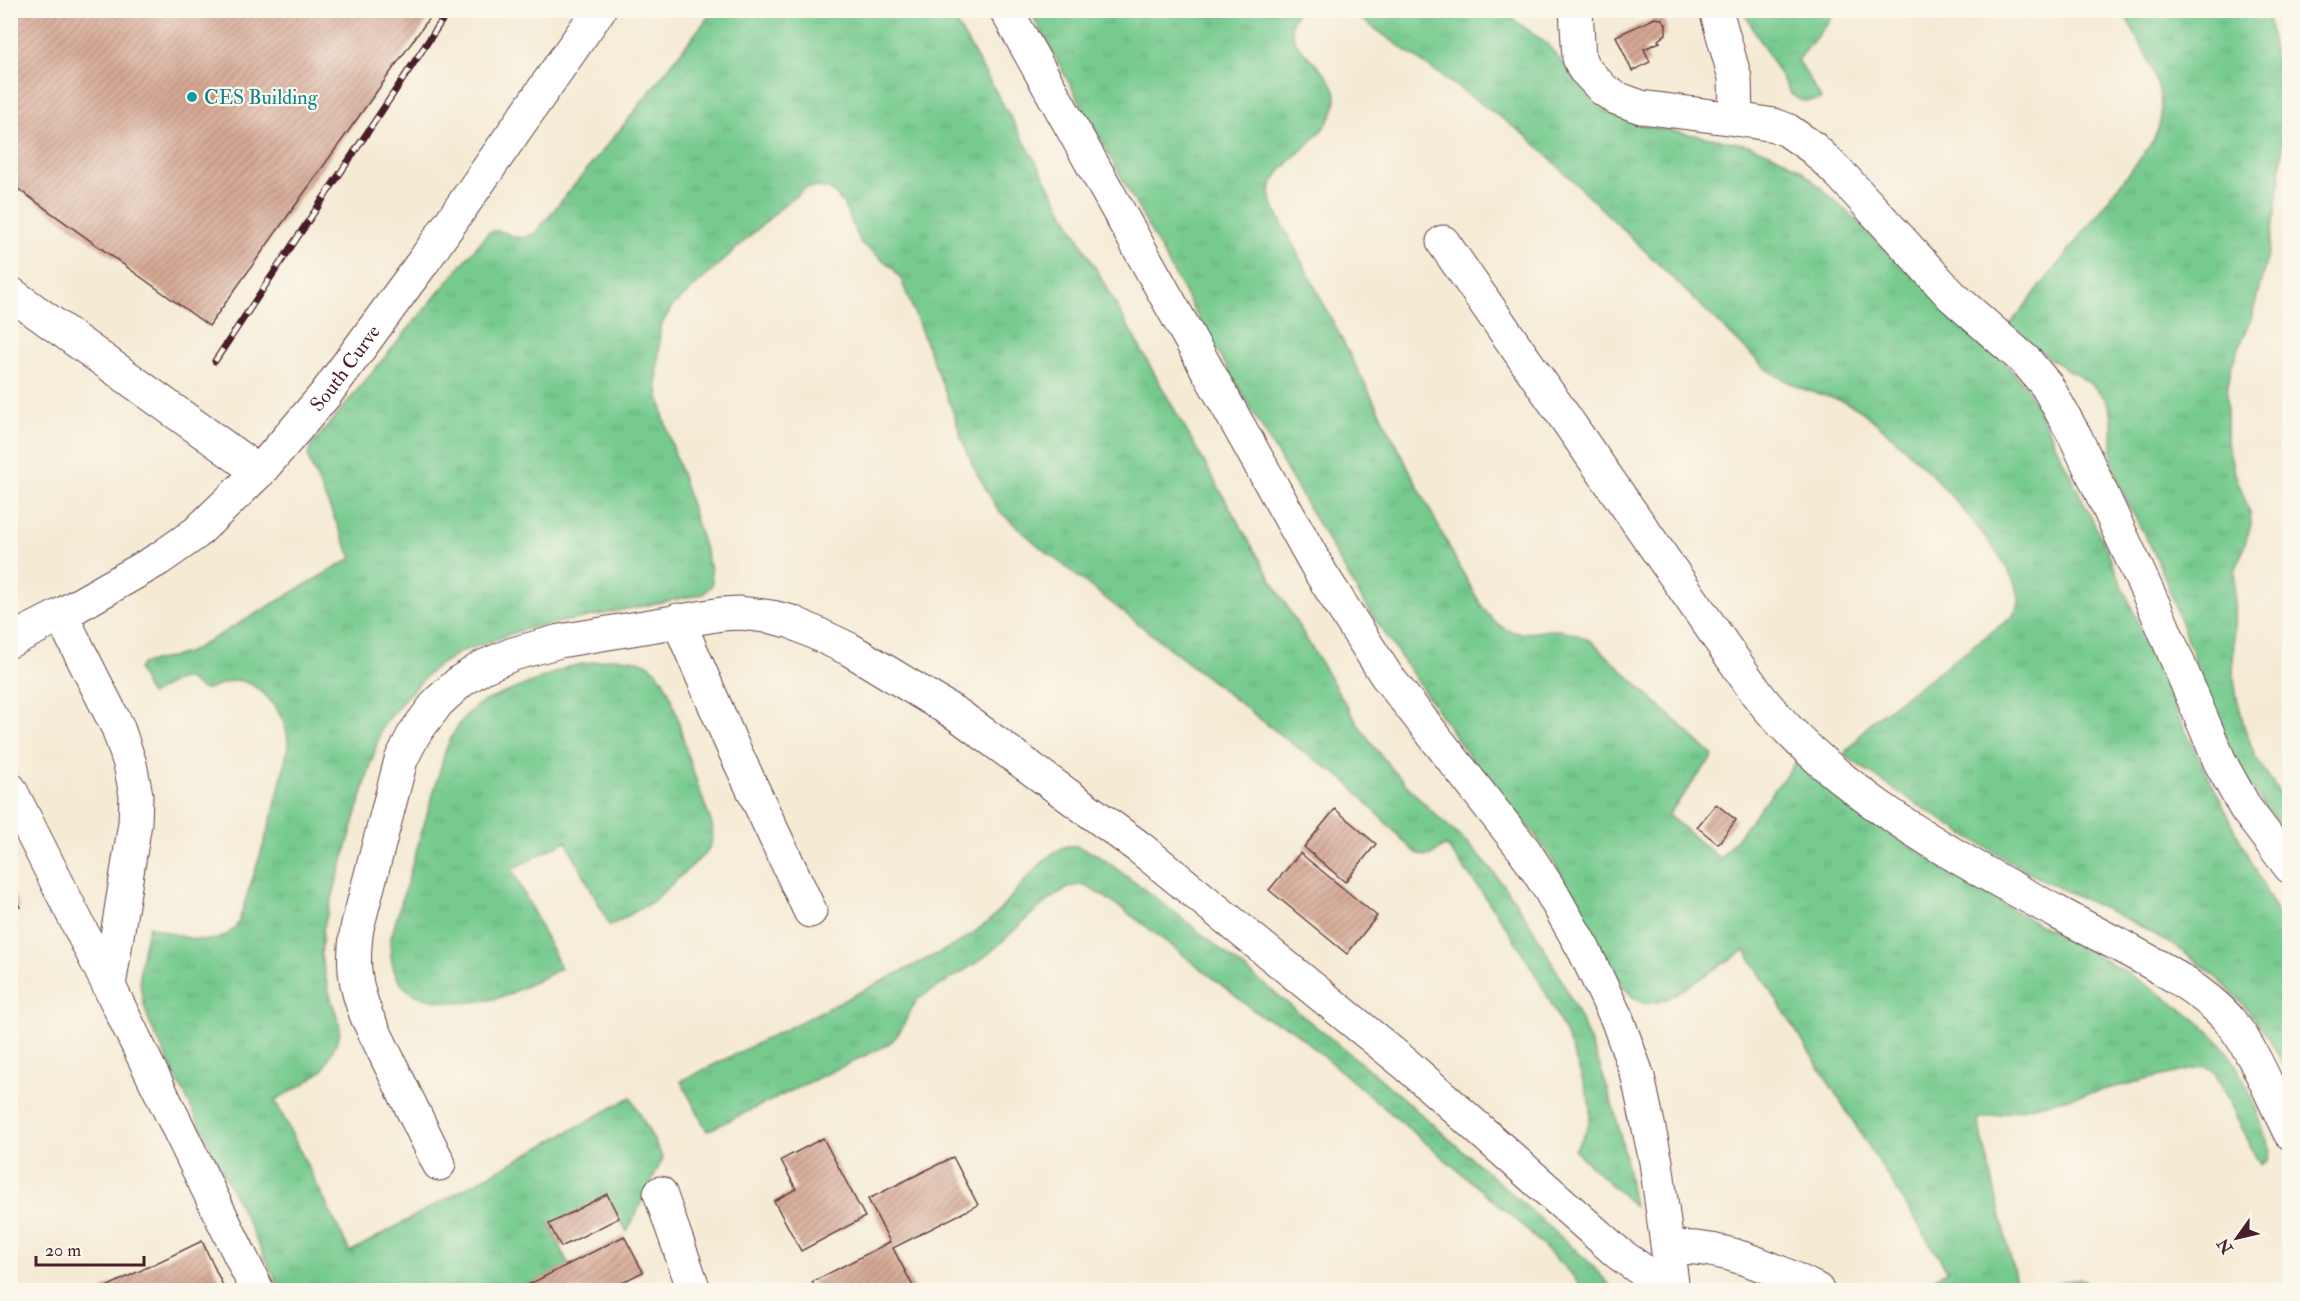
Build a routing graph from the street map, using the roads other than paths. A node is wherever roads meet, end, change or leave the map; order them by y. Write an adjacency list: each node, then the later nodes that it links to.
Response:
1 (599, 10): 8 (lane, South Curve)
2 (1006, 10): 19 (lane)
3 (1576, 10): 5 (lane)
4 (1716, 10): 5 (lane)
5 (1736, 119): 13 (lane)
6 (1443, 242): 16 (lane)
7 (10, 293): 8 (lane)
8 (259, 472): 9 (lane, South Curve)
9 (61, 615): 11 (lane, South Curve); 15 (lane)
10 (678, 621): 14 (lane); 17 (lane); 22 (lane)
11 (10, 641)
12 (10, 789): 15 (lane)
13 (2289, 867)
14 (810, 911)
15 (109, 986): 20 (lane)
16 (2289, 1133)
17 (439, 1164)
18 (660, 1193): 21 (lane)
19 (1668, 1248): 22 (lane); 23 (lane)
20 (257, 1290)
21 (694, 1290)
22 (1672, 1290)
23 (1817, 1290)

